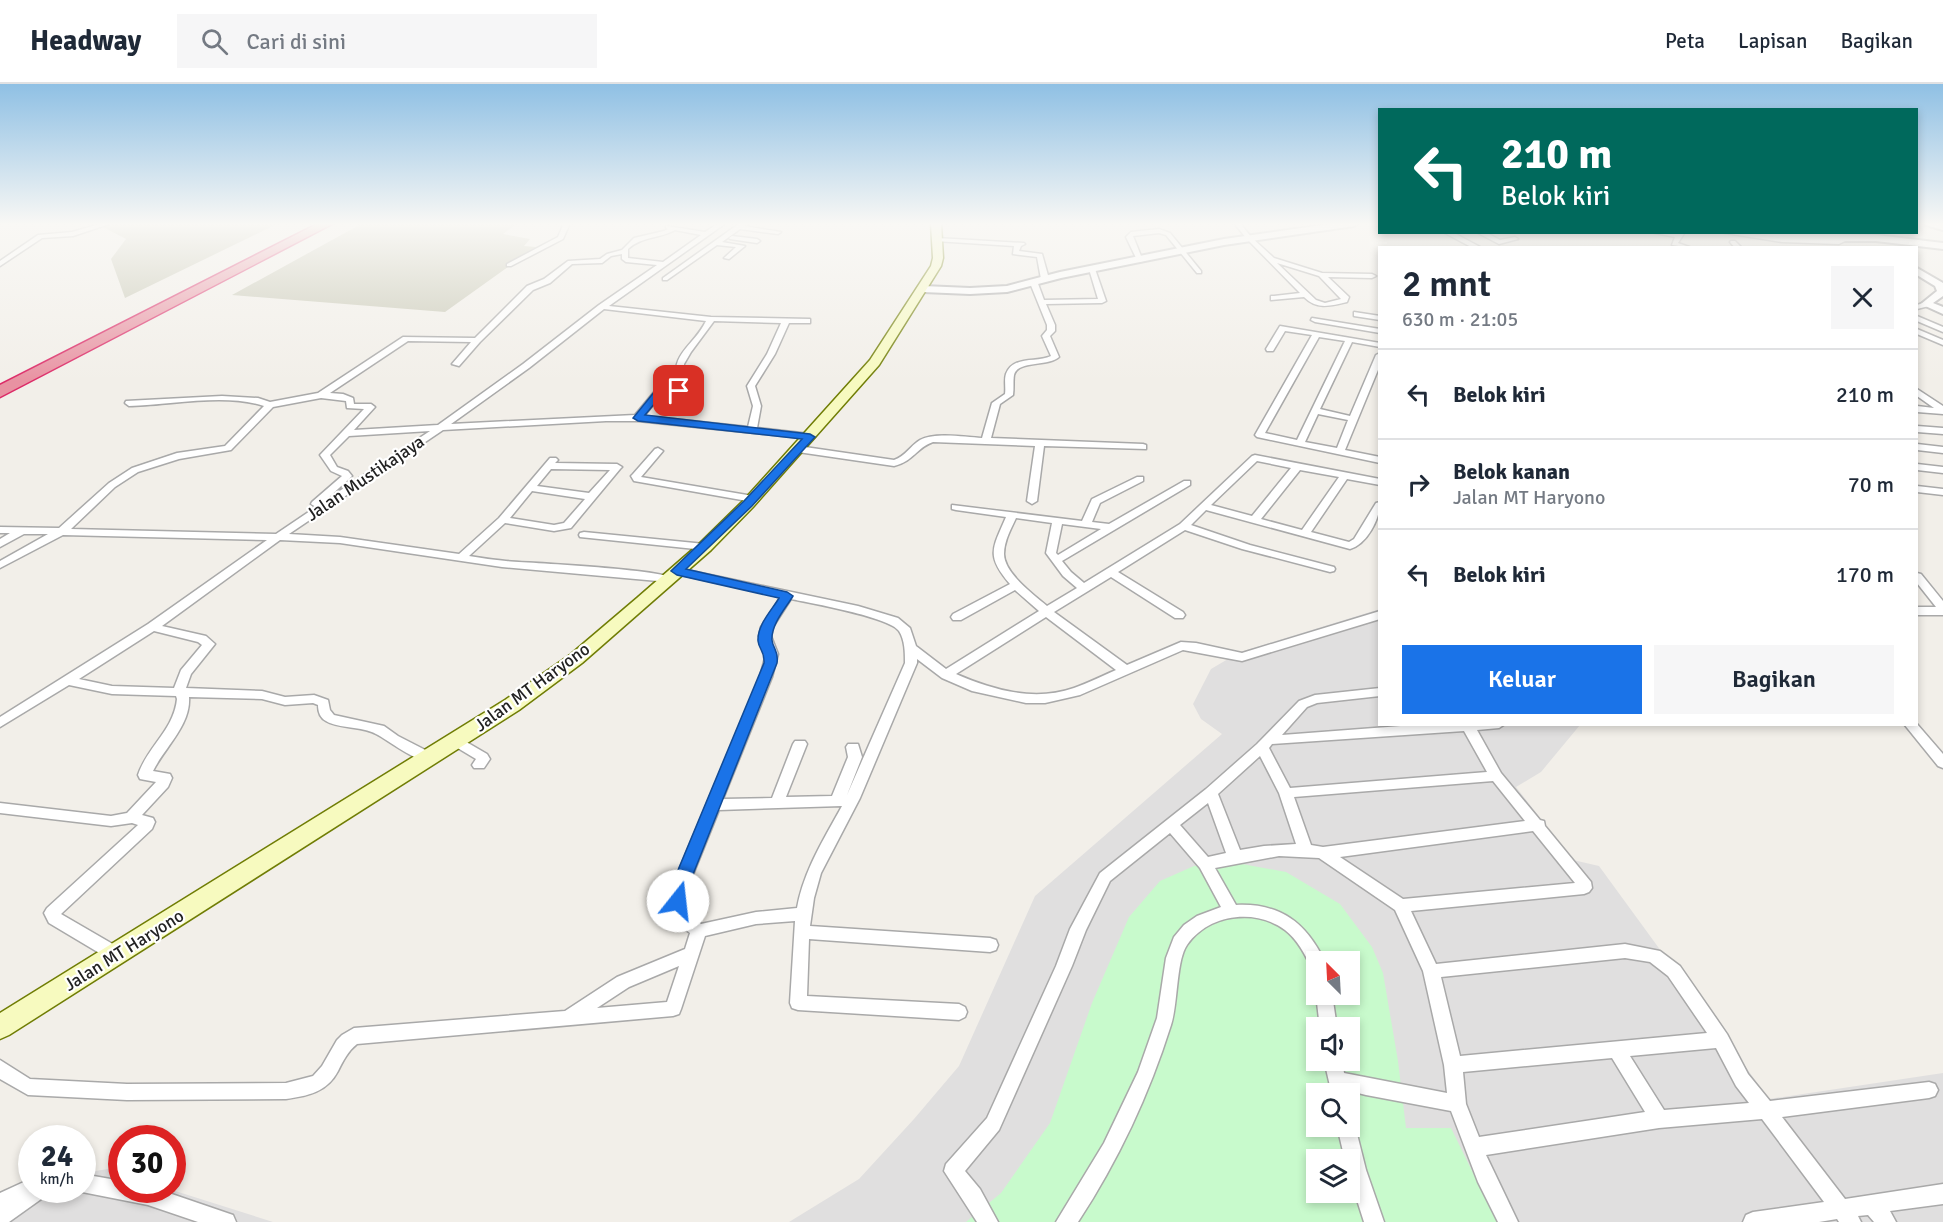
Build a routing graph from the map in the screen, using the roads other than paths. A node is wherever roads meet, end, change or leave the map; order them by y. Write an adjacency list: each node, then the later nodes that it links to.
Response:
1 (206, 276): 40 (highway)
2 (225, 276): 41 (highway)
3 (552, 276): 33 (street)
4 (647, 276): 20 (street, Jalan Mustikajaya)
5 (669, 276): 12 (street)
6 (930, 276): 15 (main road, Jalan MT Haryono)
7 (1059, 276): 13 (street)
8 (1094, 276): 18 (street)
9 (1287, 276): 16 (street)
10 (1322, 276): 16 (street)
11 (1926, 276): 19 (street)
12 (665, 279)
13 (1045, 279): 14 (street)
14 (1034, 283): 15 (street); 18 (street)
15 (923, 289): 57 (main road, Jalan MT Haryono)
16 (1306, 295): 17 (street)
17 (1274, 298)
18 (1043, 302): 56 (street)
19 (1921, 306): 21 (street)
20 (602, 307): 24 (street); 51 (street, Jalan Mustikajaya)
21 (1943, 311)
22 (1357, 314): 23 (street)
23 (1378, 318)
24 (711, 319): 27 (street); 49 (street)
25 (1315, 320): 30 (street)
26 (1919, 320): 29 (street)
27 (786, 321): 28 (street); 52 (street)
28 (807, 321)
29 (1943, 330)
30 (1378, 331)
31 (1918, 331): 35 (street)
32 (1317, 334): 34 (street); 37 (street); 59 (street)
33 (477, 340): 39 (street); 43 (street)
34 (1349, 340): 36 (street); 48 (street)
35 (1943, 343)
36 (1378, 345)
37 (1270, 348)
38 (1378, 360): 50 (street)
39 (456, 364)
40 (0, 381)
41 (0, 392)
42 (1918, 393): 47 (street)
43 (321, 395): 45 (street); 55 (street)
44 (129, 403): 45 (street)
45 (270, 405): 92 (street)
46 (1918, 409): 47 (street)
47 (1943, 410)
48 (1316, 411): 50 (street); 59 (street)
49 (638, 418): 51 (street); 52 (street)
50 (1354, 419): 64 (street)
51 (440, 428): 55 (street); 87 (street, Jalan Mustikajaya)
52 (752, 429): 57 (street)
53 (1918, 429): 54 (street)
54 (1943, 431)
55 (347, 434): 87 (street)
56 (986, 441): 57 (street); 58 (street)
57 (804, 443): 77 (main road, Jalan MT Haryono)
58 (1040, 443): 60 (street); 78 (street)
59 (1300, 443): 64 (street)
60 (1143, 447)
61 (1918, 447): 62 (street)
62 (1943, 450)
63 (658, 452): 77 (street)
64 (1340, 452): 65 (street)
65 (1378, 460)
66 (1298, 466): 69 (street); 80 (street); 84 (street)
67 (1918, 467): 68 (street)
68 (1943, 470)
69 (1345, 475): 71 (street); 93 (street)
70 (1140, 479): 86 (street)
71 (1378, 482)
72 (1187, 483): 89 (street)
73 (530, 488): 76 (street); 76 (street); 83 (street)
74 (1918, 489): 75 (street)
75 (1943, 492)
76 (593, 497): 83 (street)
77 (753, 499): 97 (main road, Jalan MT Haryono)
78 (1032, 501)
79 (956, 507): 82 (street)
80 (1206, 507): 84 (street); 88 (street)
81 (1378, 508): 93 (street)
82 (1012, 514): 85 (street); 105 (street)
83 (503, 520): 98 (street)
84 (1254, 520): 93 (street)
85 (1058, 521): 86 (street); 99 (street)
86 (1086, 524): 89 (street)
87 (294, 526): 95 (street, Jalan Mustikajaya)
88 (1184, 526): 101 (street); 102 (street)
89 (1113, 528): 99 (street)
90 (0, 530): 91 (street)
91 (22, 530): 92 (street); 96 (street)
92 (62, 531): 95 (street); 100 (street)
93 (1305, 533)
94 (584, 535): 97 (street)
95 (278, 537): 98 (street); 114 (street, Jalan Mustikajaya)
96 (0, 544)
97 (705, 547): 103 (main road, Jalan MT Haryono)
98 (462, 557): 103 (street)
99 (1056, 560): 106 (street)
100 (0, 565)
101 (1330, 569)
102 (1112, 572): 106 (street); 111 (street)
103 (673, 575): 107 (street); 124 (main road, Jalan MT Haryono)
104 (1918, 577): 108 (street)
105 (1017, 584): 110 (street); 113 (street)
106 (1083, 588): 110 (street)
107 (787, 596): 115 (street); 137 (street)
108 (1943, 610): 109 (street)
109 (1923, 611)
110 (1047, 612): 116 (street); 117 (street)
111 (1179, 615)
112 (1378, 616): 116 (street)
113 (957, 617)
114 (152, 627): 118 (street, Jalan Mustikajaya); 119 (street)
115 (911, 648): 117 (street); 135 (street)
116 (1124, 669): 117 (street)
117 (946, 675)
118 (66, 680): 119 (street); 121 (street, Jalan Mustikajaya)
119 (182, 691): 128 (street); 139 (street)
120 (1378, 692): 125 (street)
121 (0, 723)
122 (1471, 726): 125 (street); 131 (street)
123 (1912, 726): 129 (street)
124 (456, 741): 128 (main road, Jalan MT Haryono); 130 (street)
125 (1265, 743): 132 (street); 133 (street)
126 (800, 744): 136 (street)
127 (853, 747): 134 (street)
128 (430, 758): 154 (main road, Jalan MT Haryono)
129 (1943, 763)
130 (479, 765)
131 (1496, 776): 133 (street); 141 (street)
132 (1211, 793): 140 (street); 144 (street)
133 (1286, 793): 142 (street)
134 (837, 800): 135 (street); 136 (street)
135 (852, 800): 148 (street)
136 (778, 801): 137 (street)
137 (714, 805): 149 (street)
138 (0, 808): 139 (street)
139 (132, 818): 154 (street)
140 (1171, 825): 145 (street); 179 (street)
141 (1539, 825): 143 (street); 146 (street)
142 (1305, 849): 143 (street); 144 (street)
143 (1323, 853): 146 (street)
144 (1235, 857): 145 (street)
145 (1205, 864): 147 (street)
146 (1401, 906): 155 (street)
147 (1231, 910): 152 (street); 180 (street)
148 (805, 914): 149 (street); 150 (street)
149 (699, 931): 153 (street)
150 (803, 932): 151 (street); 156 (street)
151 (990, 945)
152 (1310, 951)
153 (690, 954): 157 (street); 157 (street)
154 (117, 955): 158 (main road, Jalan MT Haryono)
155 (1431, 971): 159 (street); 161 (street)
156 (959, 1012)
157 (570, 1017): 162 (street)
158 (0, 1027)
159 (1721, 1040): 160 (street); 166 (street)
160 (1616, 1049): 161 (street); 167 (street)
161 (1453, 1065): 165 (street)
162 (0, 1068)
163 (1360, 1088): 165 (street)
164 (1929, 1090): 166 (street)
165 (1457, 1104): 169 (street)
166 (1766, 1110): 167 (street); 176 (street)
167 (1659, 1119): 169 (street)
168 (1349, 1137): 181 (street)
169 (1476, 1147): 182 (street)
170 (96, 1186): 178 (street)
171 (1943, 1194): 175 (street)
172 (18, 1195): 173 (street)
173 (0, 1203)
174 (19, 1203): 177 (street)
175 (1872, 1204): 176 (street); 184 (street)
176 (1846, 1215): 183 (street)
177 (0, 1217)
178 (226, 1222)
179 (988, 1222)
180 (1066, 1222)
181 (1374, 1222)
182 (1508, 1222)
183 (1753, 1222)
184 (1886, 1222)

